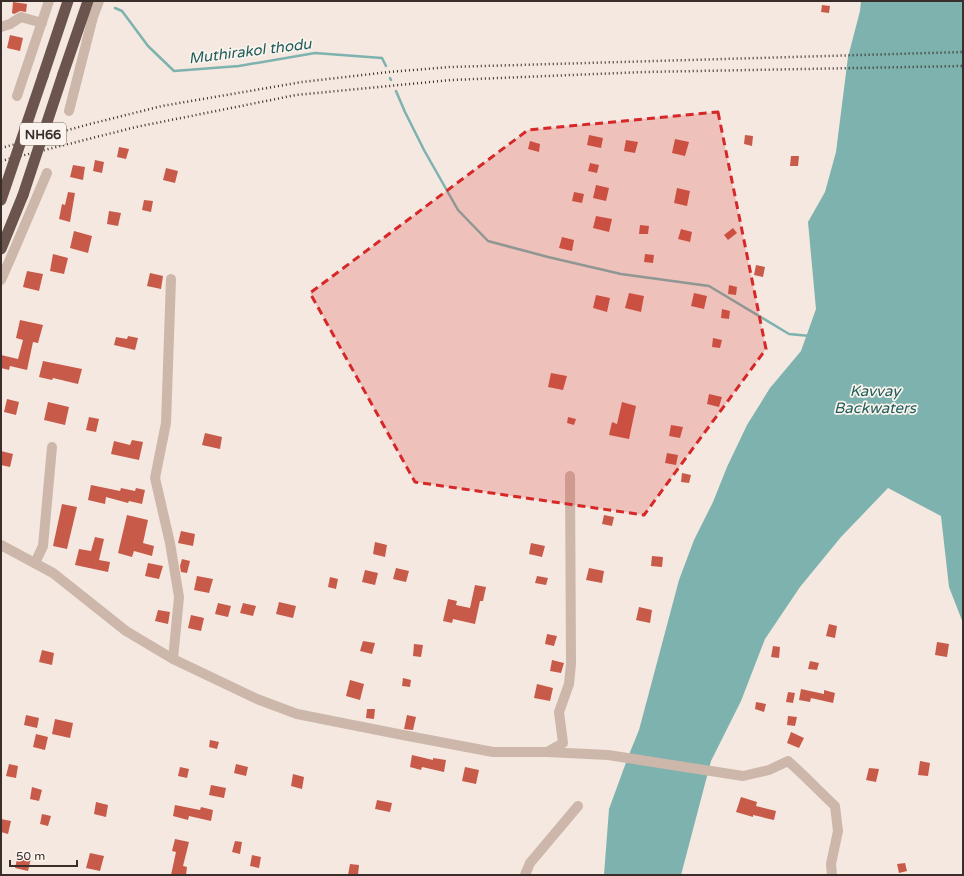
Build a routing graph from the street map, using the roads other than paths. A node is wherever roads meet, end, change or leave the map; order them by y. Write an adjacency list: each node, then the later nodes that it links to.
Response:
1 (49, 1): 5 (street)
2 (68, 1): 10 (highway, NH66, bridge)
3 (88, 1): 11 (highway, NH66, bridge)
4 (99, 1): 8 (street)
5 (42, 23): 6 (street); 7 (street)
6 (1, 27)
7 (17, 96)
8 (69, 111)
9 (47, 173): 13 (street)
10 (1, 200)
11 (1, 249)
12 (172, 279): 18 (street)
13 (1, 280)
14 (52, 447): 17 (street)
15 (570, 476): 19 (street)
16 (1, 545): 17 (street)
17 (35, 563): 18 (street)
18 (174, 660): 19 (street)
19 (547, 752): 22 (street)
20 (578, 806): 21 (street)
21 (525, 875)
22 (832, 875)

